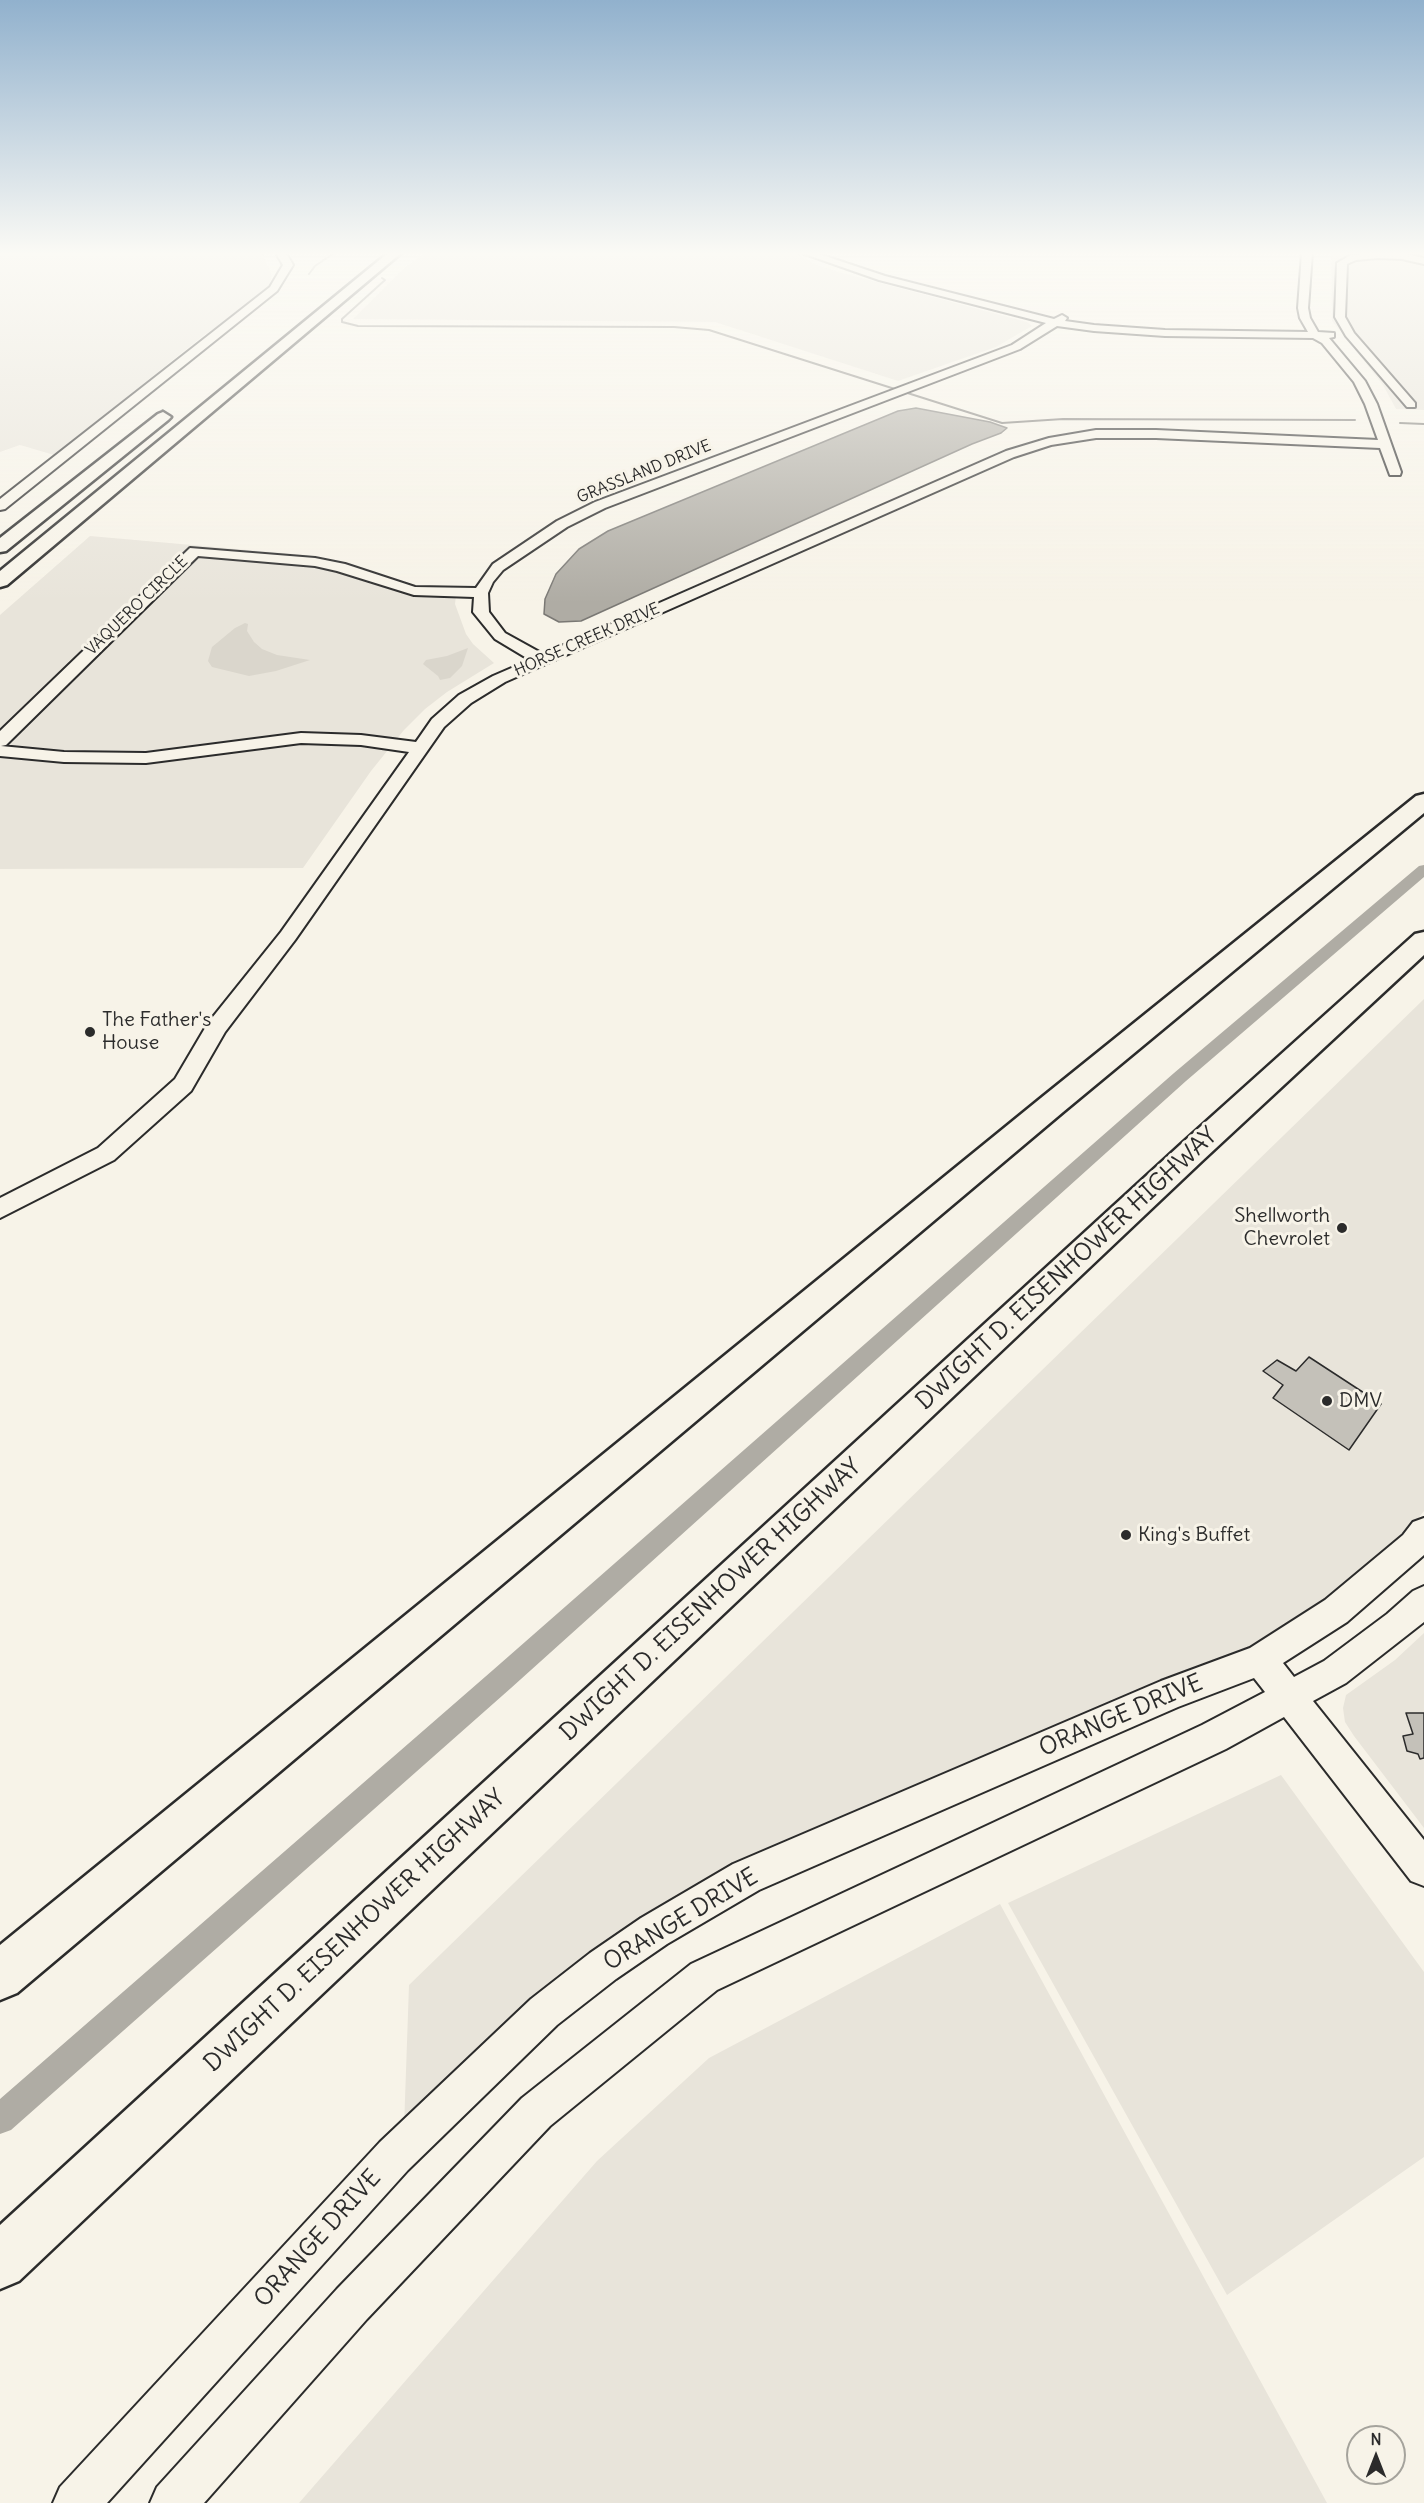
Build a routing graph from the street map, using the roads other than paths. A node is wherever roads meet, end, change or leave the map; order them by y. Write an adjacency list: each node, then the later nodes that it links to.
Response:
1 (173, 370): 11 (street)
2 (254, 370): 13 (highway)
3 (955, 370): 14 (street, GRASSLAND DRIVE)
4 (1350, 370): 6 (street)
5 (1384, 370): 8 (street)
6 (1382, 404): 8 (street); 9 (street)
7 (177, 405): 12 (highway)
8 (1418, 405)
9 (1384, 444): 10 (street); 15 (street, HORSE CREEK DRIVE)
10 (1395, 472)
11 (0, 506)
12 (0, 547)
13 (0, 581)
14 (482, 593): 15 (street); 16 (street, VAQUERO CIRCLE)
15 (542, 660): 17 (street, HORSE CREEK DRIVE)
16 (0, 741)
17 (419, 748): 18 (street); 21 (street, HORSE CREEK DRIVE)
18 (0, 751)
19 (1424, 801): 27 (highway)
20 (1424, 940): 28 (highway, DWIGHT D. EISENHOWER HIGHWAY)
21 (0, 1209)
22 (1424, 1532): 24 (street, ORANGE DRIVE)
23 (1424, 1601): 25 (street)
24 (1260, 1660): 25 (street); 29 (street, ORANGE DRIVE)
25 (1290, 1696): 26 (street); 30 (street)
26 (1424, 1868)
27 (0, 1976)
28 (0, 2262)
29 (76, 2503)
30 (173, 2503)

